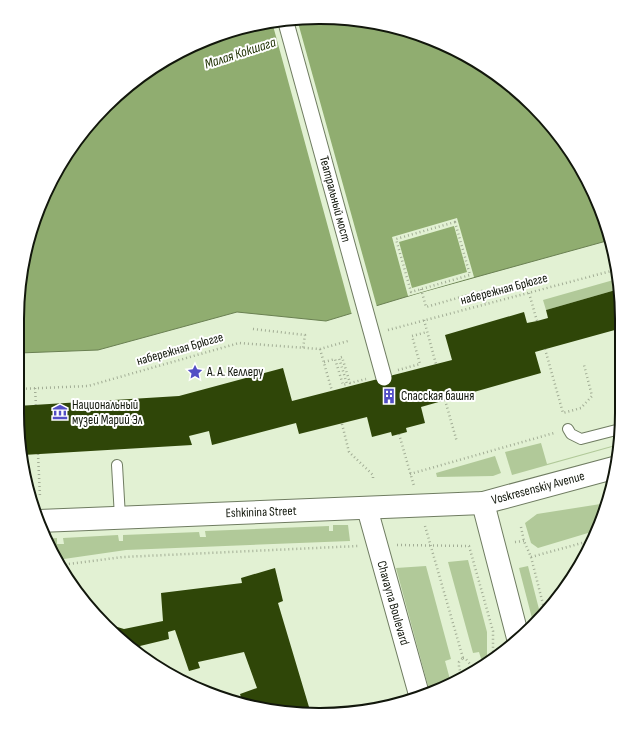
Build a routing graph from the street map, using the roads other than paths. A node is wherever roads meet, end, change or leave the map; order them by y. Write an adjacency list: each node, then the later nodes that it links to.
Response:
1 (287, 26): 2 (street, Театральный мост, bridge)
2 (384, 378)
3 (568, 429): 4 (lane)
4 (614, 431)
5 (117, 466): 9 (lane)
6 (609, 469): 7 (main road, Voskresenskiy Avenue)
7 (483, 503): 8 (main road, Eshkinina Street); 11 (main road)
8 (367, 508): 9 (main road, Eshkinina Street); 12 (street, Chavayna Boulevard)
9 (120, 517): 10 (main road, Eshkinina Street)
10 (44, 521)
11 (517, 632)
12 (418, 691)

